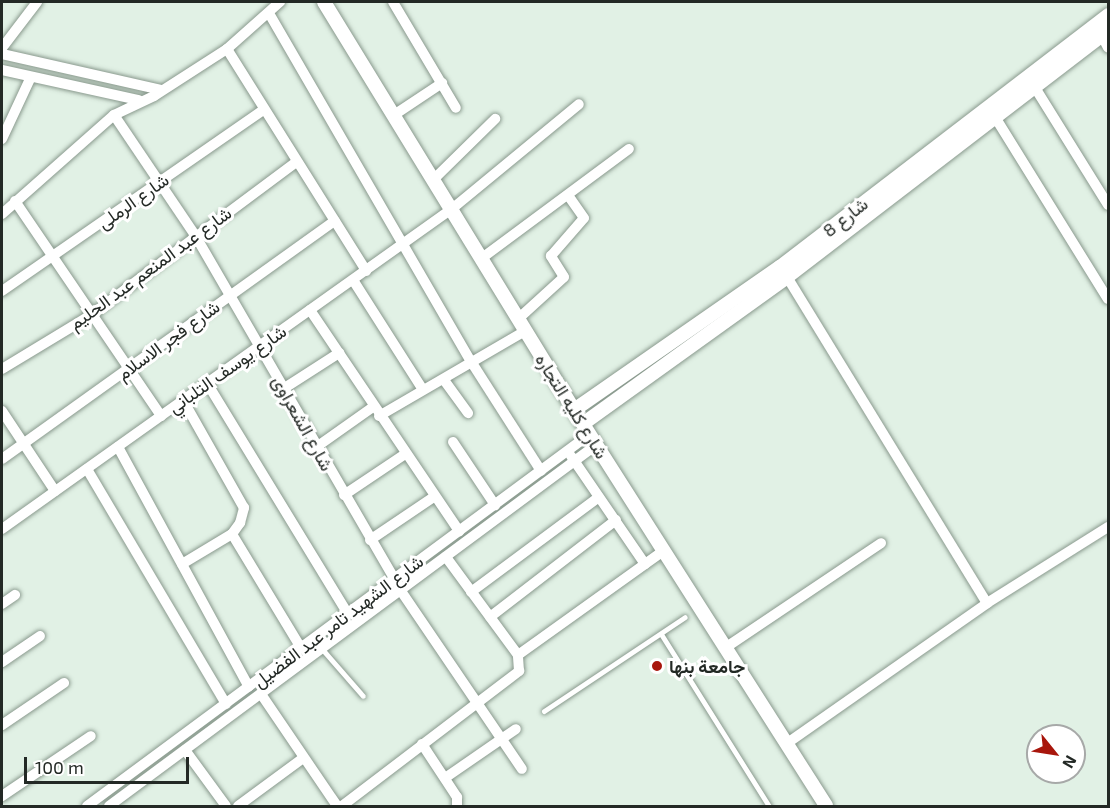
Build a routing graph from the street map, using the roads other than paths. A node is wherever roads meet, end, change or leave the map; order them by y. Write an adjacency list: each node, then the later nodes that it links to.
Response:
1 (37, 2): 8 (street)
2 (280, 2): 5 (street)
3 (324, 2): 24 (street, شارع كليه التجاره)
4 (393, 2): 15 (street)
5 (270, 15): 9 (street); 40 (street)
6 (1108, 15): 10 (street, شارع 8)
7 (1106, 38): 10 (street, شارع 8)
8 (2, 48)
9 (227, 50): 17 (street); 22 (street)
10 (1071, 51): 16 (street, شارع 8); 39 (street, شارع 8)
11 (2, 54): 14 (street)
12 (2, 70): 13 (street)
13 (30, 79): 18 (street); 27 (street)
14 (122, 80): 17 (street); 18 (street)
15 (441, 83): 21 (street); 24 (street)
16 (1034, 86): 25 (street, شارع 8); 34 (street)
17 (162, 90): 19 (street)
18 (120, 95): 19 (street)
19 (139, 100): 23 (street)
20 (579, 104): 35 (street, شارع يوسف التلباني)
21 (456, 108)
22 (263, 110): 29 (street); 31 (street, شارع الرملى)
23 (114, 115): 31 (street, شارع الشعراوى); 33 (street)
24 (394, 115): 30 (street, شارع كليه التجاره)
25 (995, 117): 39 (street, شارع 8); 48 (street)
26 (495, 119): 30 (street)
27 (2, 139)
28 (629, 149): 32 (street)
29 (296, 162): 37 (street); 38 (street, شارع عبد المنعم عبد الحليم)
30 (434, 179): 35 (street, شارع كليه التجاره)
31 (158, 183): 38 (street, شارع الشعراوى); 41 (street, شارع الرملى)
32 (568, 195): 42 (street); 51 (street)
33 (15, 201): 36 (street); 41 (street)
34 (1108, 205)
35 (453, 208): 40 (street, شارع يوسف التلباني); 42 (street, شارع كليه التجاره)
36 (2, 214)
37 (335, 221): 43 (street); 47 (street, شارع فجر الاسلام)
38 (195, 235): 47 (street, شارع الشعراوى); 50 (street, شارع عبد المنعم عبد الحليم)
39 (829, 237): 44 (street, شارع 8); 62 (street, شارع 8)
40 (405, 243): 43 (street, شارع يوسف التلباني); 54 (street)
41 (54, 257): 46 (street, شارع الرملى); 50 (street)
42 (482, 258): 51 (street, شارع كليه التجاره)
43 (366, 271): 45 (street, شارع يوسف التلباني)
44 (787, 277): 67 (street, شارع 8); 98 (street)
45 (353, 280): 49 (street, شارع يوسف التلباني); 60 (street)
46 (2, 291)
47 (231, 295): 52 (street, شارع الشعراوى); 55 (street, شارع فجر الاسلام)
48 (1108, 299)
49 (310, 310): 52 (street, شارع يوسف التلباني); 53 (street)
50 (91, 315): 55 (street); 56 (street, شارع عبد المنعم عبد الحليم)
51 (521, 324): 54 (street); 62 (street, شارع كليه التجاره)
52 (260, 346): 58 (street, شارع يوسف التلباني); 59 (street, شارع الشعراوى)
53 (339, 353): 59 (street); 64 (street)
54 (472, 363): 57 (street); 77 (street)
55 (128, 368): 66 (street); 69 (street, شارع فجر الاسلام)
56 (2, 369)
57 (444, 380): 60 (street); 65 (street)
58 (207, 383): 61 (street, شارع يوسف التلباني); 100 (street)
59 (283, 389): 71 (street, شارع الشعراوى)
60 (423, 390): 64 (street)
61 (183, 400): 66 (street, شارع يوسف التلباني); 87 (street)
62 (574, 410): 67 (street, شارع كليه التجاره)
63 (2, 411): 69 (street)
64 (376, 412): 71 (street); 73 (street)
65 (468, 412)
66 (161, 417): 70 (street, شارع يوسف التلباني)
67 (590, 434): 72 (street, شارع الشهيد تامر عبد الفضيل); 75 (street, شارع الشهيد تامر عبد الفضيل); 90 (street, شارع كليه التجاره)
68 (453, 442): 82 (street)
69 (22, 443): 74 (street, شارع فجر الاسلام); 78 (street)
70 (118, 447): 76 (street, شارع يوسف التلباني); 92 (street)
71 (315, 448): 79 (street, شارع الشعراوى)
72 (568, 450): 75 (street); 77 (street, شارع الشهيد تامر عبد الفضيل)
73 (405, 454): 79 (street); 80 (street)
74 (2, 459)
75 (575, 461): 81 (street); 91 (street, شارع الشهيد تامر عبد الفضيل)
76 (87, 469): 78 (street, شارع يوسف التلباني); 114 (street)
77 (541, 471): 82 (street, شارع الشهيد تامر عبد الفضيل)
78 (55, 491): 85 (street, شارع يوسف التلباني)
79 (344, 495): 88 (street, شارع الشعراوى)
80 (435, 496): 86 (street); 88 (street)
81 (599, 497): 83 (street); 96 (street)
82 (495, 505): 86 (street, شارع الشهيد تامر عبد الفضيل)
83 (616, 520): 93 (street); 101 (street)
84 (1108, 527): 98 (street)
85 (2, 529)
86 (459, 531): 94 (street, شارع الشهيد تامر عبد الفضيل)
87 (232, 534): 92 (street); 105 (street)
88 (370, 540): 94 (street, شارع الشعراوى)
89 (881, 543): 106 (street)
90 (663, 551): 93 (street); 106 (street, شارع كليه التجاره)
91 (446, 557): 95 (street, شارع الشهيد تامر عبد الفضيل); 96 (street)
92 (182, 564): 111 (street)
93 (645, 564): 108 (street)
94 (394, 580): 95 (street, شارع الشعراوى); 100 (street, شارع الشهيد تامر عبد الفضيل)
95 (401, 591): 107 (street, شارع الشهيد تامر عبد الفضيل); 115 (street, شارع الشعراوى)
96 (471, 592): 101 (street)
97 (15, 595): 99 (street)
98 (987, 603): 122 (street)
99 (2, 604)
100 (348, 614): 105 (street, شارع الشهيد تامر عبد الفضيل)
101 (490, 617): 108 (street)
102 (685, 617): 103 (lane)
103 (661, 634): 116 (lane); 136 (lane)
104 (40, 636): 109 (street)
105 (301, 648): 111 (street, شارع الشهيد تامر عبد الفضيل)
106 (725, 648): 122 (street, شارع كليه التجاره)
107 (322, 649): 112 (street, شارع الشهيد تامر عبد الفضيل); 113 (lane)
108 (518, 655): 115 (street)
109 (2, 662)
110 (64, 683): 117 (street)
111 (249, 687): 114 (street, شارع الشهيد تامر عبد الفضيل)
112 (261, 694): 123 (street, شارع الشهيد تامر عبد الفضيل); 124 (street)
113 (363, 696)
114 (226, 704): 129 (street, شارع الشهيد تامر عبد الفضيل)
115 (477, 704): 120 (street, شارع الشعراوى); 121 (street)
116 (544, 711)
117 (2, 725)
118 (516, 729): 120 (street)
119 (92, 736): 127 (street)
120 (502, 739): 125 (street, شارع الشعراوى); 126 (street)
121 (422, 744): 126 (street); 134 (street)
122 (786, 744): 128 (street, شارع كليه التجاره)
123 (185, 750): 130 (street, شارع الشهيد تامر عبد الفضيل); 131 (street)
124 (303, 758): 132 (street); 133 (street)
125 (522, 769)
126 (445, 778): 135 (street)
127 (2, 796)
128 (825, 806)
129 (87, 807)
130 (110, 807)
131 (226, 807)
132 (238, 807)
133 (337, 807)
134 (342, 807)
135 (457, 807)
136 (769, 807)

